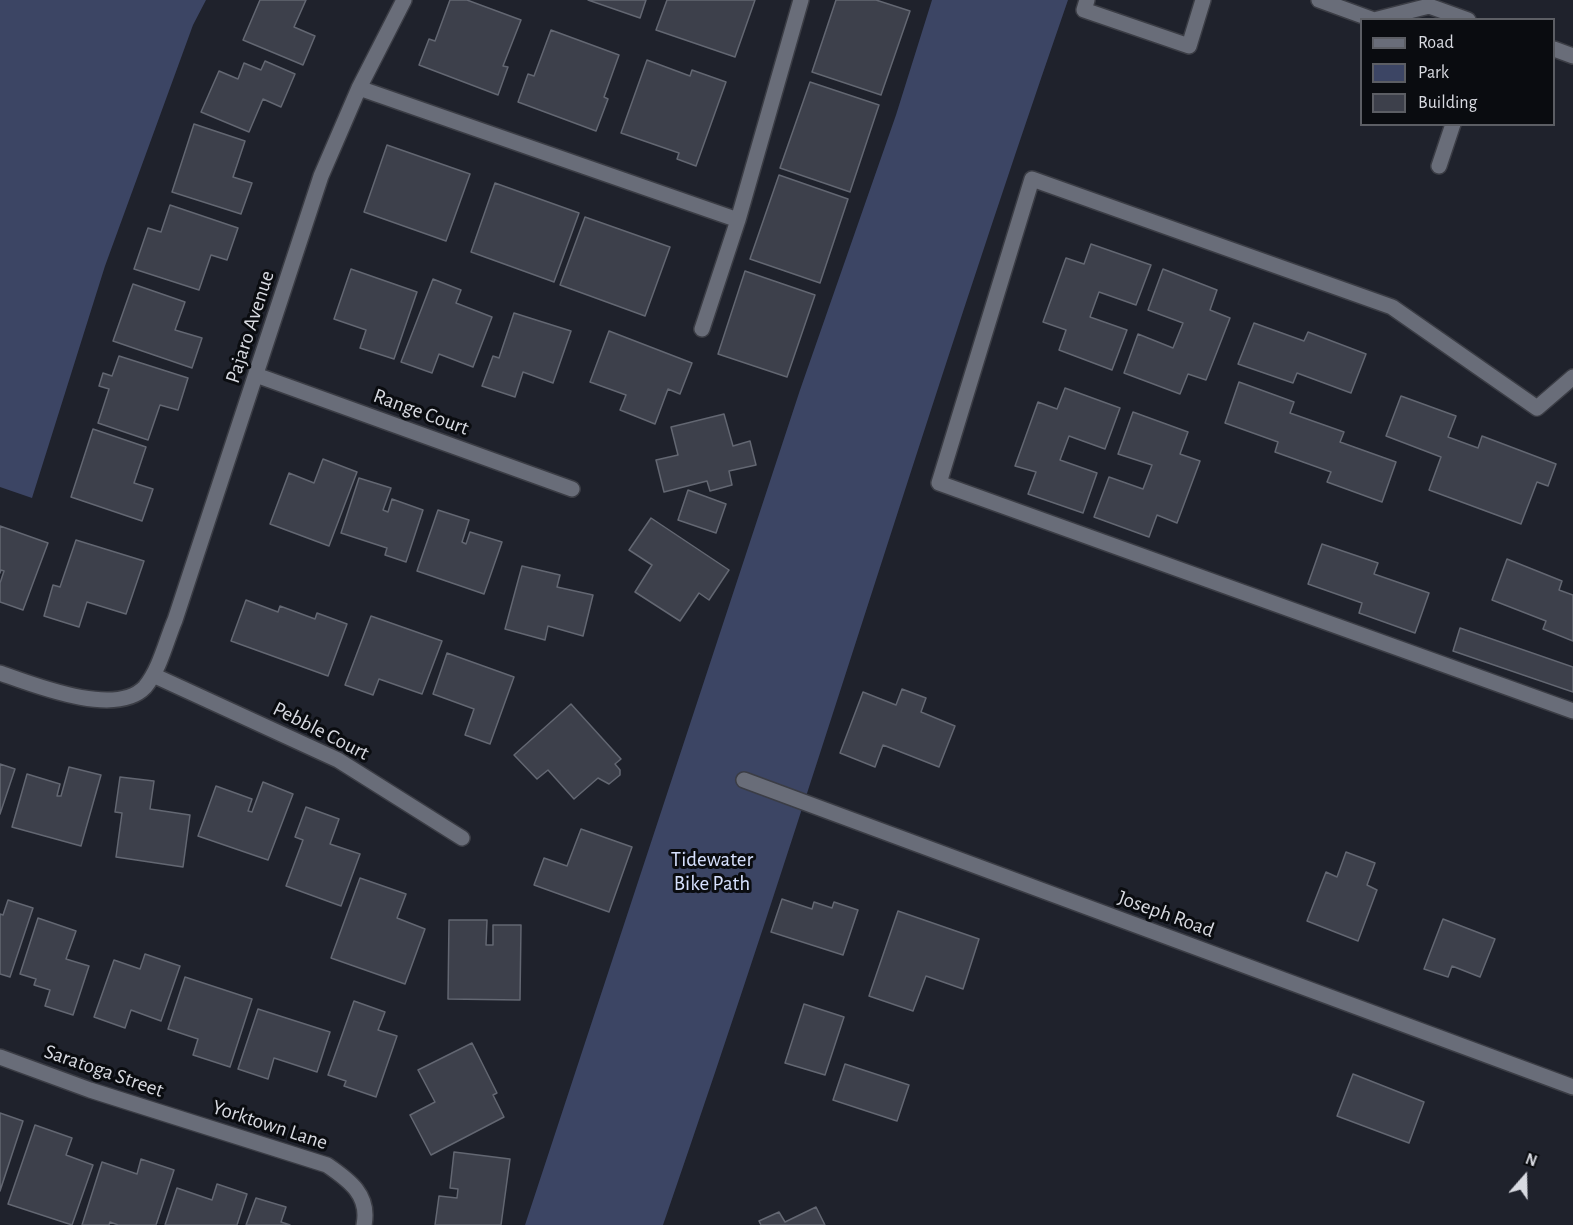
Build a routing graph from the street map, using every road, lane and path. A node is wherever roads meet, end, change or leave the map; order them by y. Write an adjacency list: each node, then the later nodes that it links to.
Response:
1 (404, 0): 11 (street, Pajaro Avenue)
2 (801, 0): 14 (street)
3 (1087, 0): 4 (street)
4 (1203, 0)
5 (1319, 0): 6 (street)
6 (1368, 18)
7 (1382, 18): 8 (street)
8 (1462, 18)
9 (1555, 49): 10 (street)
10 (1573, 56)
11 (359, 88): 14 (street); 16 (street, Pajaro Avenue)
12 (1452, 126): 13 (street)
13 (1439, 166)
14 (738, 220): 15 (street)
15 (702, 329)
16 (256, 375): 18 (street, Range Court); 20 (street, Pajaro Avenue)
17 (1573, 377): 21 (street)
18 (572, 489)
19 (0, 673): 20 (street)
20 (153, 675): 23 (street, Pebble Court)
21 (1573, 711)
22 (744, 780): 25 (street, Joseph Road)
23 (462, 838)
24 (0, 1057): 26 (street, Saratoga Street)
25 (1573, 1087)
26 (195, 1123): 27 (street, Yorktown Lane)
27 (364, 1225)

